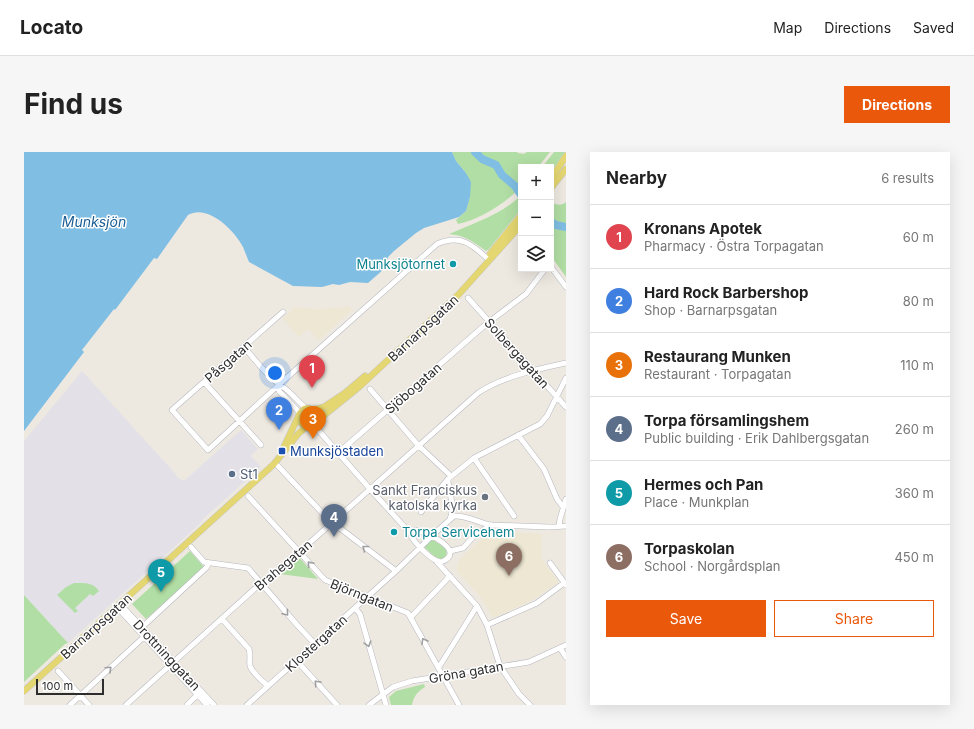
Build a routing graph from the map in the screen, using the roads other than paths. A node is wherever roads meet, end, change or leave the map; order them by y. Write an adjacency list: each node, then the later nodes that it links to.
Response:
1 (566, 156): 3 (main road)
2 (566, 169): 4 (main road)
3 (554, 174)
4 (554, 184)
5 (518, 222): 6 (main road, Barnarpsgatan)
6 (488, 259): 18 (street); 23 (main road, Barnarpsgatan); 27 (main road, Barnarpsgatan)
7 (554, 271): 9 (street)
8 (543, 272): 12 (street, Sjöbogatan)
9 (566, 287)
10 (468, 298): 12 (street, Solbergagatan)
11 (282, 312): 13 (street, Påsgatan)
12 (490, 323): 15 (street, Solbergagatan); 24 (street, Sjöbogatan)
13 (244, 348): 17 (street, Påsgatan); 18 (street)
14 (566, 363): 15 (street, Brahegatan)
15 (533, 370): 20 (street, Solbergagatan); 30 (street, Brahegatan)
16 (566, 378): 20 (street)
17 (204, 382): 26 (street); 26 (street, Påsgatan)
18 (279, 385): 22 (street); 25 (street); 26 (street)
19 (370, 389): 24 (street)
20 (557, 397): 21 (street, Solbergagatan); 28 (street)
21 (566, 407)
22 (306, 408): 23 (main road); 25 (main road)
23 (313, 410): 27 (main road)
24 (388, 410): 30 (street); 31 (street, Sjöbogatan)
25 (299, 414): 27 (main road); 33 (main road, Barnarpsgatan)
26 (240, 421): 29 (street)
27 (312, 424): 31 (street); 33 (main road, Barnarpsgatan)
28 (518, 436): 32 (street); 38 (street)
29 (261, 445)
30 (418, 445): 34 (street); 35 (street, Brahegatan)
31 (338, 453): 35 (street)
32 (474, 458): 34 (street); 40 (street)
33 (276, 465): 43 (street); 64 (main road, Barnarpsgatan)
34 (450, 478): 39 (street); 41 (street)
35 (370, 489): 42 (street); 43 (street, Brahegatan)
36 (248, 496): 53 (street, Björngatan)
37 (566, 499): 38 (street)
38 (563, 507): 45 (street)
39 (420, 512)
40 (514, 516)
41 (450, 519): 44 (street); 49 (street, Klostergatan)
42 (400, 522): 47 (street); 48 (street)
43 (333, 523): 53 (street, Brahegatan); 59 (street, one-way to 43)
44 (491, 525): 45 (street); 52 (street)
45 (559, 526): 46 (street)
46 (566, 526)
47 (420, 530): 48 (street); 49 (street)
48 (411, 534): 51 (street)
49 (431, 536): 51 (street, Klostergatan); 52 (street)
50 (191, 547): 56 (street)
51 (420, 547): 55 (street); 59 (street, Klostergatan)
52 (450, 551): 54 (street)
53 (300, 552): 61 (street, Brahegatan); 63 (street, Björngatan, one-way to 53)
54 (444, 561): 55 (street); 58 (street)
55 (437, 562): 58 (street)
56 (208, 563): 61 (street); 70 (street)
57 (550, 563): 62 (street)
58 (445, 570): 60 (street)
59 (396, 571): 63 (street, Klostergatan)
60 (450, 576): 65 (street); 67 (street)
61 (261, 583): 68 (street, Brahegatan); 72 (street, one-way to 72)
62 (565, 584): 69 (street)
63 (368, 596): 66 (street, Klostergatan); 67 (street, Björngatan)
64 (118, 606): 70 (street, Drottninggatan); 83 (main road, Barnarpsgatan)
65 (477, 606): 69 (street); 79 (street)
66 (356, 608): 72 (street, Klostergatan); 85 (street, one-way to 85)
67 (411, 617): 79 (street, one-way to 67)
68 (222, 619): 77 (street, Brahegatan); 82 (street)
69 (487, 625): 78 (street)
70 (140, 629): 71 (street, Drottninggatan)
71 (146, 636): 77 (street, Drottninggatan); 86 (street, one-way to 71)
72 (315, 644): 76 (street, Klostergatan)
73 (566, 644): 74 (street, Gröna gatan)
74 (560, 648): 75 (street); 78 (street, Gröna gatan)
75 (566, 657)
76 (297, 661): 82 (street, Klostergatan); 95 (street, one-way to 76)
77 (172, 664): 84 (street, Drottninggatan); 90 (street, Brahegatan)
78 (500, 666): 81 (street, Gröna gatan); 99 (street)
79 (439, 667): 81 (street)
80 (58, 671): 86 (street)
81 (444, 675): 85 (street, Gröna gatan); 98 (street)
82 (268, 686): 87 (street, Klostergatan)
83 (24, 691)
84 (199, 693): 91 (street); 92 (street, Drottninggatan); 93 (street, Drottninggatan)
85 (382, 694): 96 (street, Gröna gatan); 97 (street)
86 (80, 696): 88 (street); 89 (street)
87 (254, 703): 94 (street, Klostergatan)
88 (70, 705)
89 (89, 705)
90 (126, 705)
91 (187, 705)
92 (207, 705)
93 (214, 705)
94 (247, 705)
95 (337, 705)
96 (369, 705)
97 (386, 705)
98 (460, 705)
99 (530, 705)

